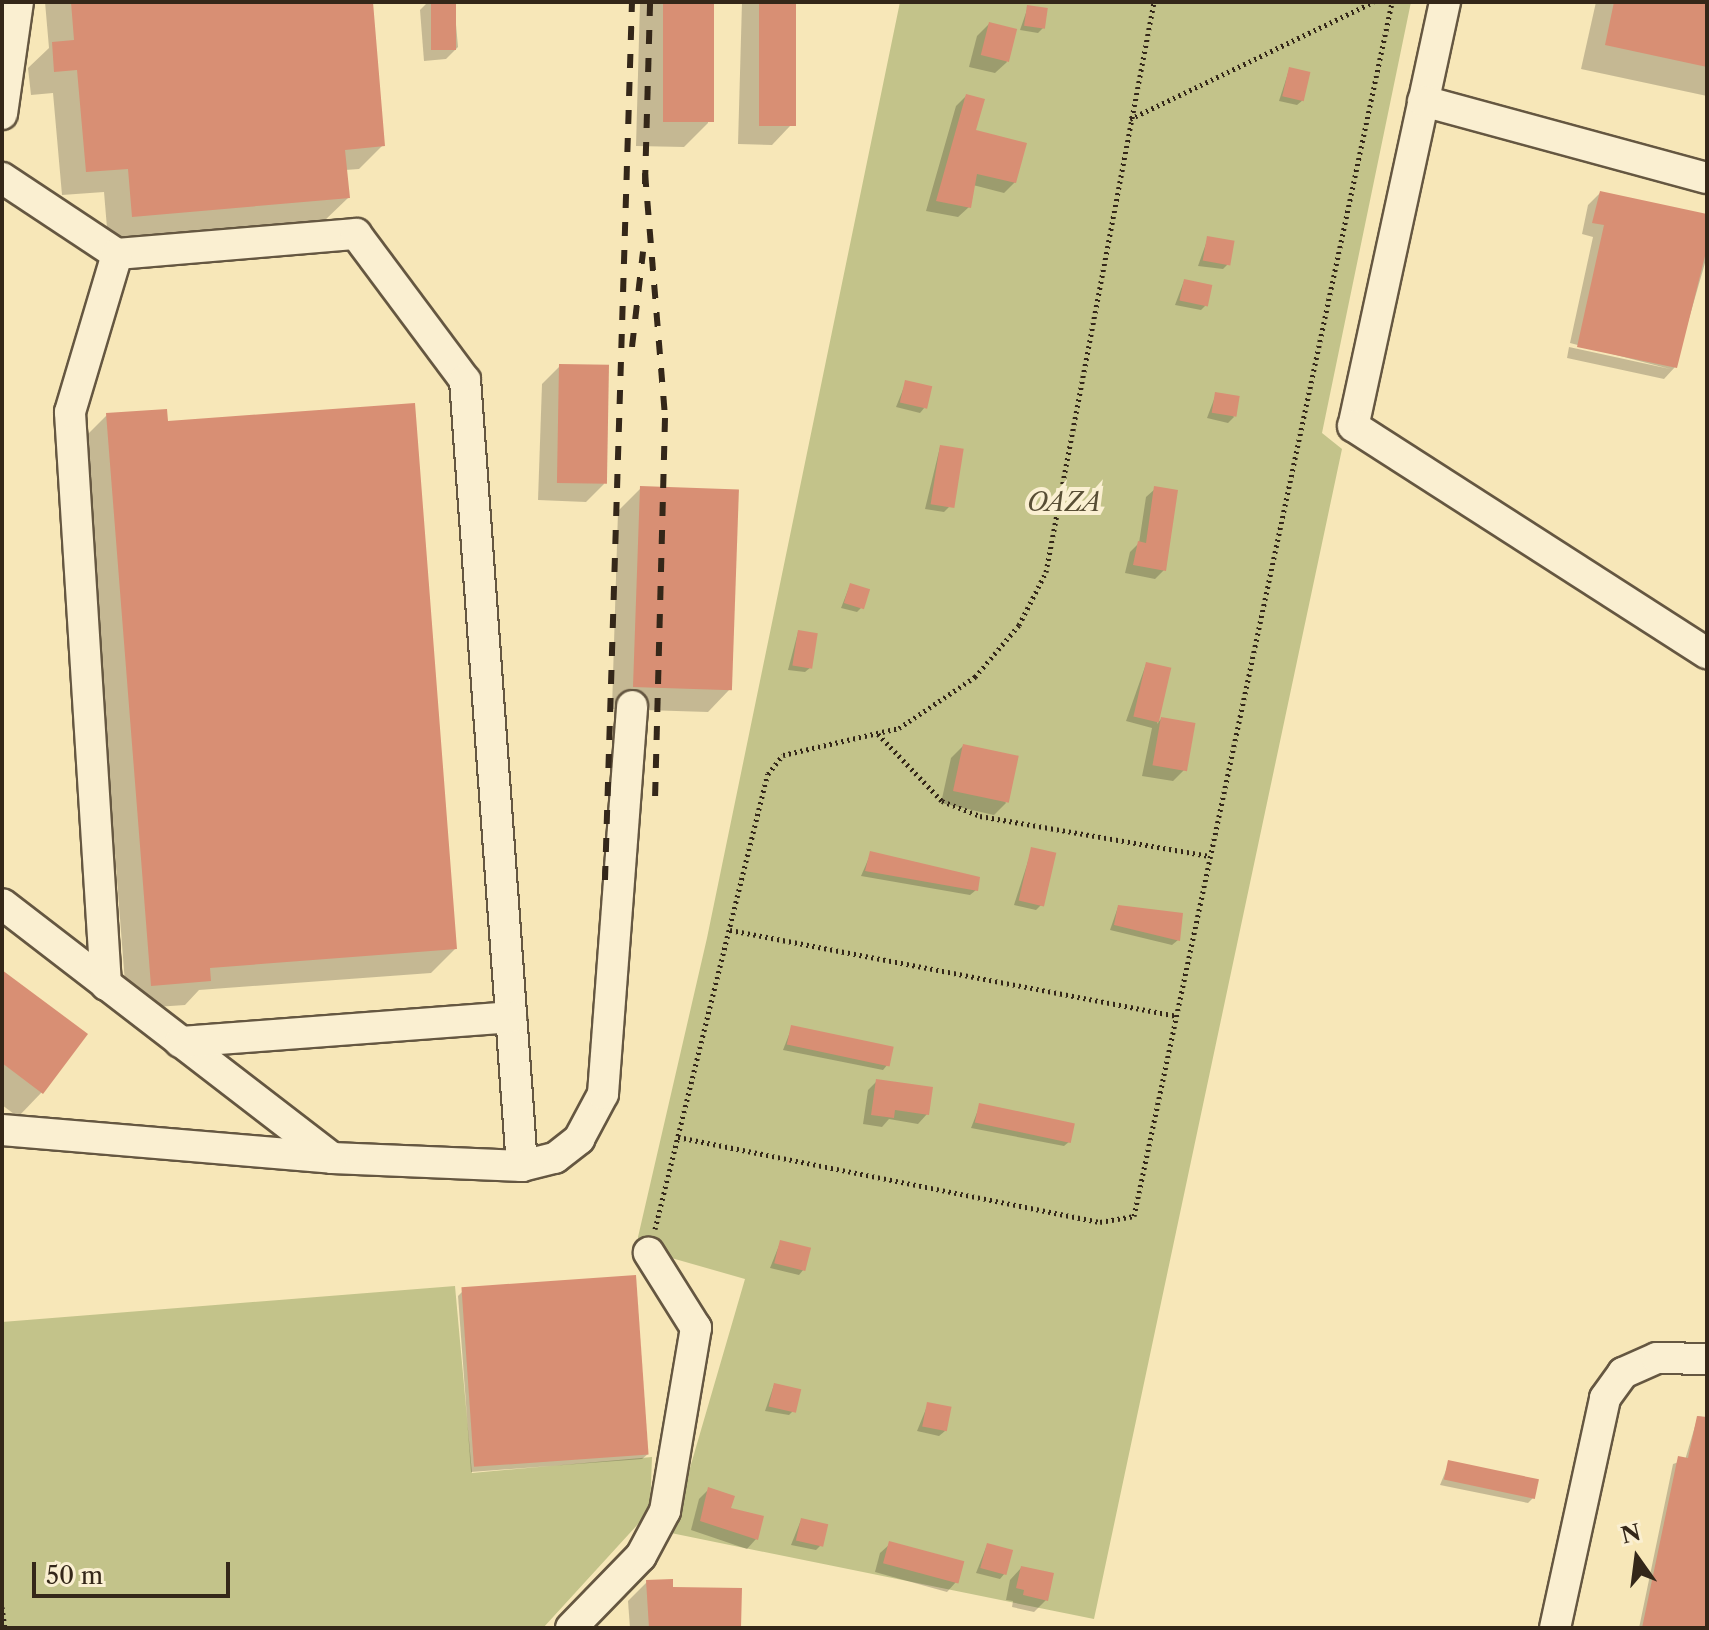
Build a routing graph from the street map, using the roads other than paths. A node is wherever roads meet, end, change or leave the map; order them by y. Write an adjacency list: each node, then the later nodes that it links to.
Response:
1 (18, 2): 4 (lane)
2 (1445, 2): 3 (lane)
3 (1423, 101): 6 (lane); 8 (lane)
4 (2, 114)
5 (2, 178): 7 (lane)
6 (1707, 178)
7 (117, 254): 11 (lane); 12 (lane)
8 (1707, 653)
9 (632, 706): 16 (lane)
10 (2, 904): 11 (lane)
11 (106, 985): 13 (lane)
12 (511, 1017): 13 (lane); 16 (lane)
13 (180, 1042): 15 (lane)
14 (2, 1130): 15 (lane)
15 (332, 1158): 16 (lane)
16 (522, 1166)
17 (649, 1253): 19 (lane)
18 (1707, 1359): 20 (lane)
19 (571, 1628)
20 (1555, 1628)

